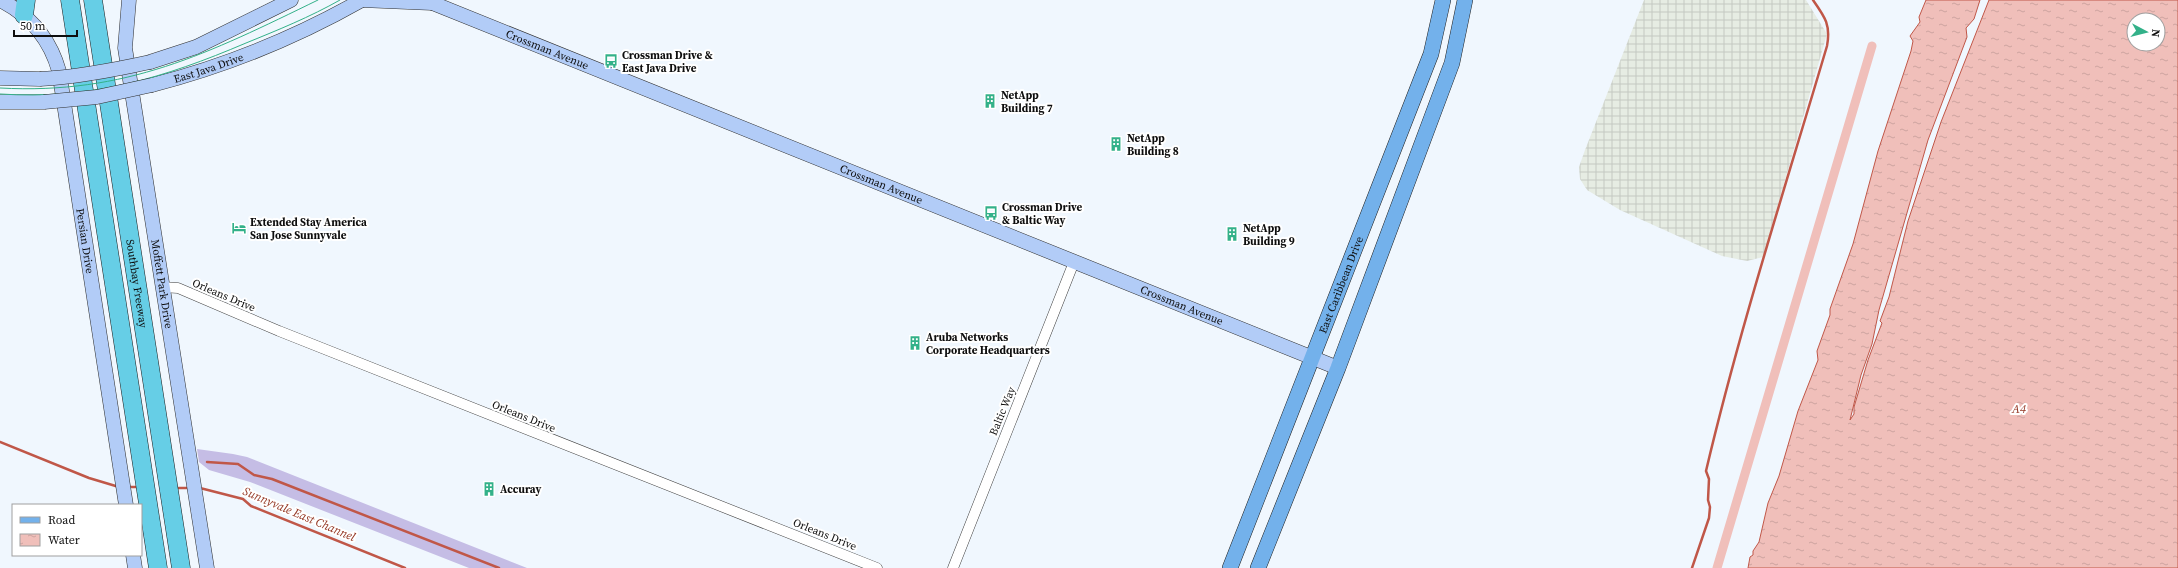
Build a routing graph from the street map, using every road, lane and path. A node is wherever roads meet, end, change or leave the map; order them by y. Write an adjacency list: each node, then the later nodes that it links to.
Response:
1 (0, 0): 11 (street, Persian Drive)
2 (70, 0): 22 (highway, Southbay Freeway)
3 (93, 0): 23 (highway, Southbay Freeway)
4 (129, 0): 16 (street, Moffett Park Drive)
5 (283, 0): 12 (street)
6 (291, 0): 12 (street, East Java Drive)
7 (362, 0): 10 (street, Crossman Avenue); 14 (street, East Java Drive, bridge)
8 (1443, 0): 17 (main road, East Caribbean Drive)
9 (1466, 0): 18 (main road)
10 (434, 3): 15 (street, Crossman Avenue)
11 (25, 8): 19 (street, Persian Drive)
12 (262, 16): 13 (street, East Java Drive, bridge)
13 (0, 78)
14 (0, 102)
15 (1074, 262): 17 (street, Crossman Avenue); 26 (street, Baltic Way)
16 (162, 287): 24 (street, Moffett Park Drive); 25 (street, Orleans Drive)
17 (1312, 358): 18 (street, Crossman Avenue); 27 (main road, East Caribbean Drive)
18 (1338, 368): 28 (main road)
19 (125, 501)
20 (133, 556): 21 (street)
21 (135, 568)
22 (158, 568)
23 (181, 568)
24 (207, 568)
25 (877, 568)
26 (953, 568)
27 (1230, 568)
28 (1258, 568)

